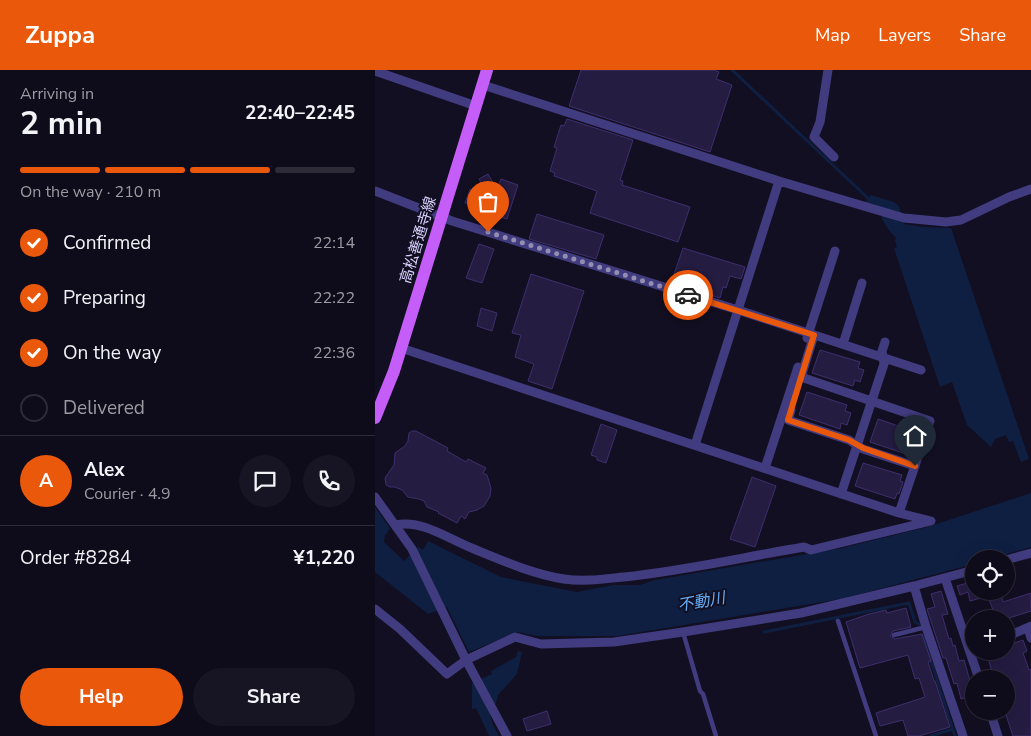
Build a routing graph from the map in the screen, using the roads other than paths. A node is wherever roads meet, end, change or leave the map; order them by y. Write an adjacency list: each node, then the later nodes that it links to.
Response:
1 (487, 70): 4 (main road, 高松善通寺線)
2 (828, 70): 6 (street)
3 (375, 71): 5 (street)
4 (483, 85): 5 (main road, 高松善通寺線); 7 (street)
5 (476, 106): 10 (main road, 高松善通寺線)
6 (834, 157)
7 (779, 181): 8 (street); 13 (street)
8 (1031, 189)
9 (375, 191): 10 (street)
10 (442, 217): 13 (street); 17 (main road, 高松善通寺線)
11 (835, 250): 14 (street)
12 (862, 283): 16 (street)
13 (738, 310): 14 (street); 23 (street)
14 (811, 334): 16 (street); 20 (street); 26 (street)
15 (885, 342): 18 (street)
16 (843, 344): 18 (street)
17 (401, 348): 22 (main road, 高松善通寺線); 23 (street)
18 (883, 357): 19 (street); 21 (street)
19 (921, 370)
20 (801, 377): 21 (street); 24 (street)
21 (872, 401): 24 (street); 25 (street)
22 (375, 418)
23 (695, 445): 26 (street)
24 (857, 445): 25 (street); 27 (street)
25 (915, 466): 29 (street)
26 (765, 468): 27 (street)
27 (841, 494): 29 (street)
28 (375, 498): 30 (street)
29 (899, 513): 30 (street)
30 (396, 525): 45 (street)
31 (1031, 553): 32 (street)
32 (1015, 557)
33 (965, 572): 34 (street)
34 (945, 578): 35 (street); 40 (street)
35 (914, 586): 39 (street); 41 (street)
36 (375, 609): 45 (street)
37 (838, 621): 49 (lane)
38 (1029, 627): 43 (street); 44 (street)
39 (926, 628): 42 (lane); 50 (street)
40 (965, 631)
41 (683, 632): 45 (street); 48 (lane)
42 (894, 634)
43 (1015, 634)
44 (1031, 638)
45 (466, 660): 47 (street)
46 (993, 720): 51 (street)
47 (507, 736)
48 (716, 736)
49 (876, 736)
50 (963, 736)
51 (998, 736)

